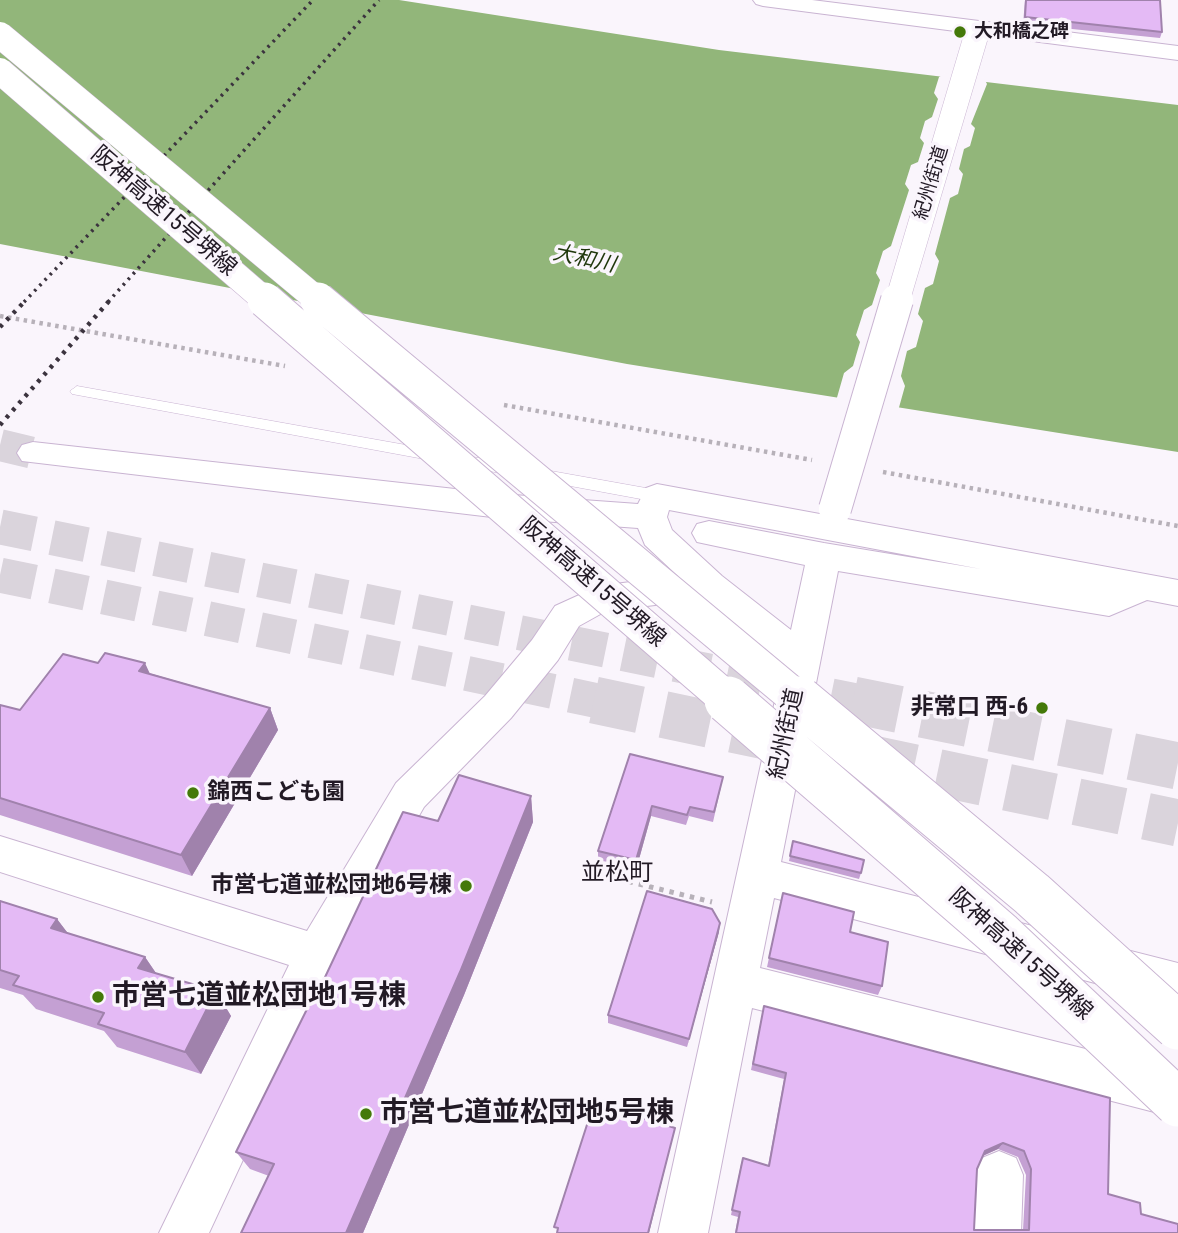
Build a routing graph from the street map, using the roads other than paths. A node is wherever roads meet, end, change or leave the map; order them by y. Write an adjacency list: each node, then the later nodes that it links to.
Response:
1 (763, 0): 2 (street)
2 (980, 25): 4 (street); 10 (street, 紀州街道, bridge)
3 (0, 34): 22 (highway, 阪神高速15号堺線, bridge)
4 (1178, 53)
5 (0, 71): 24 (highway, 阪神高速15号堺線, bridge)
6 (76, 391): 9 (lane)
7 (33, 453): 8 (street)
8 (500, 506): 9 (street); 14 (street)
9 (654, 507): 10 (street); 12 (street)
10 (830, 531): 11 (street); 13 (street); 15 (street, 紀州街道)
11 (709, 533)
12 (710, 585): 14 (street); 15 (street)
13 (1178, 593)
14 (599, 599): 16 (street); 19 (street)
15 (803, 660): 16 (street, 紀州街道)
16 (782, 756): 18 (street, 紀州街道)
17 (0, 854): 19 (street)
18 (754, 893): 20 (street, 紀州街道); 21 (street)
19 (317, 954): 27 (street)
20 (735, 983): 23 (street); 26 (street, 紀州街道)
21 (1178, 984)
22 (1178, 1026)
23 (1178, 1095)
24 (1178, 1103)
25 (999, 1175): 28 (street)
26 (687, 1232)
27 (184, 1233)
28 (996, 1233)

